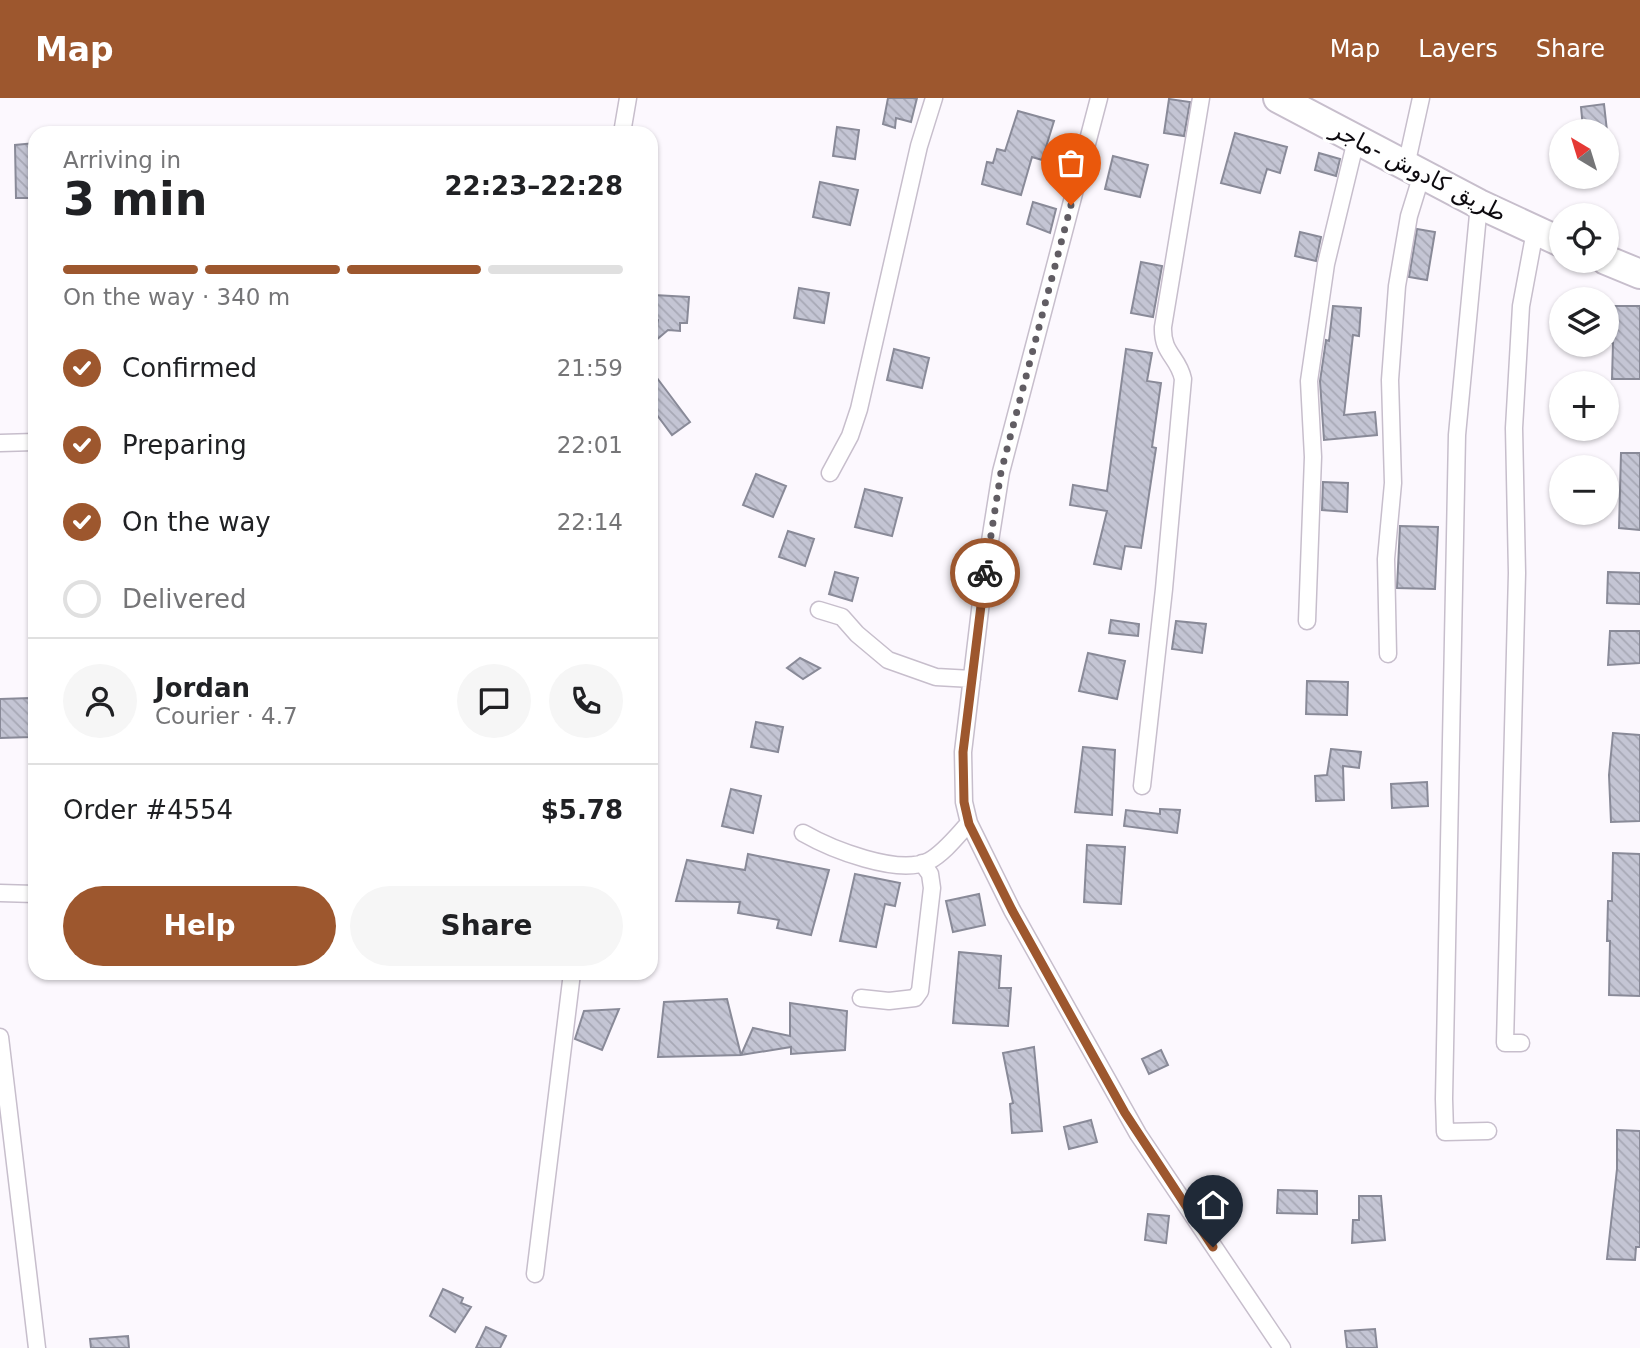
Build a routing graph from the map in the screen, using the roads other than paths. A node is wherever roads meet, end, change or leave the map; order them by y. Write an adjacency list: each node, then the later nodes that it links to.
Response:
1 (628, 98): 7 (street)
2 (934, 98): 17 (street)
3 (1099, 98): 21 (street)
4 (1201, 98): 22 (street)
5 (1278, 98): 8 (highway, طريق كادوش -ماجر)
6 (1421, 98): 9 (street)
7 (623, 126)
8 (1356, 140): 9 (highway, طريق كادوش -ماجر); 19 (street)
9 (1414, 170): 10 (highway, طريق كادوش -ماجر); 20 (street)
10 (1479, 204): 11 (highway, طريق كادوش -ماجر); 32 (street)
11 (1535, 231): 12 (highway, طريق كادوش -ماجر); 31 (street)
12 (1549, 237)
13 (1619, 265): 14 (highway)
14 (1640, 274)
15 (28, 442): 16 (street)
16 (0, 443)
17 (830, 473)
18 (818, 610): 21 (street)
19 (1307, 621)
20 (1388, 654)
21 (972, 679): 23 (street)
22 (1142, 786)
23 (969, 824): 25 (street); 35 (street)
24 (803, 833): 25 (street)
25 (922, 863): 29 (street)
26 (0, 892): 27 (street)
27 (28, 894)
28 (571, 980): 33 (street)
29 (861, 998)
30 (0, 1037): 34 (street)
31 (1521, 1043)
32 (1488, 1131)
33 (535, 1274)
34 (37, 1348)
35 (1282, 1348)

